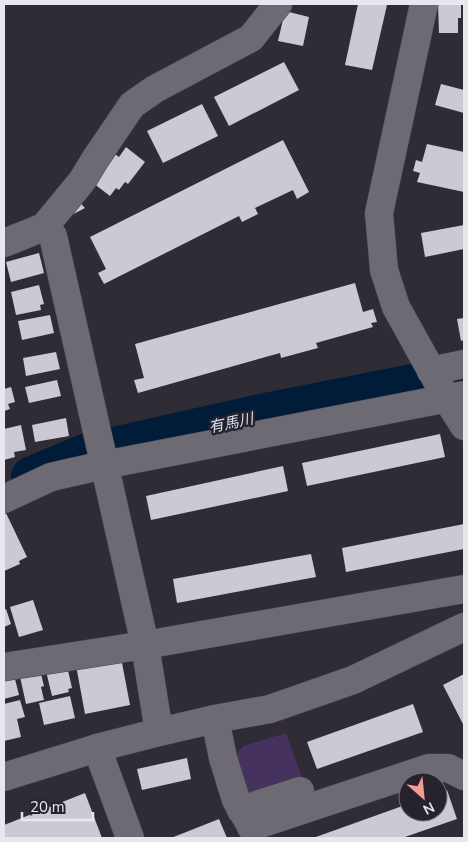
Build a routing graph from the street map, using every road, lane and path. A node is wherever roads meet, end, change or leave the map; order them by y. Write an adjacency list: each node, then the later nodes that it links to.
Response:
1 (278, 4): 3 (street)
2 (424, 4): 6 (street)
3 (44, 227): 4 (street); 9 (street)
4 (4, 243)
5 (464, 364): 6 (street)
6 (432, 372): 7 (street)
7 (452, 397): 8 (street); 9 (street)
8 (464, 426)
9 (104, 464): 10 (street); 13 (street)
10 (4, 499)
11 (464, 589): 13 (street)
12 (464, 627): 15 (street)
13 (145, 645): 14 (street); 16 (street)
14 (4, 667)
15 (215, 719): 16 (street); 21 (street)
16 (159, 732): 17 (street)
17 (97, 748): 20 (street); 22 (street)
18 (419, 754): 21 (street)
19 (464, 776): 21 (street)
20 (4, 778)
21 (250, 825)
22 (130, 838)

